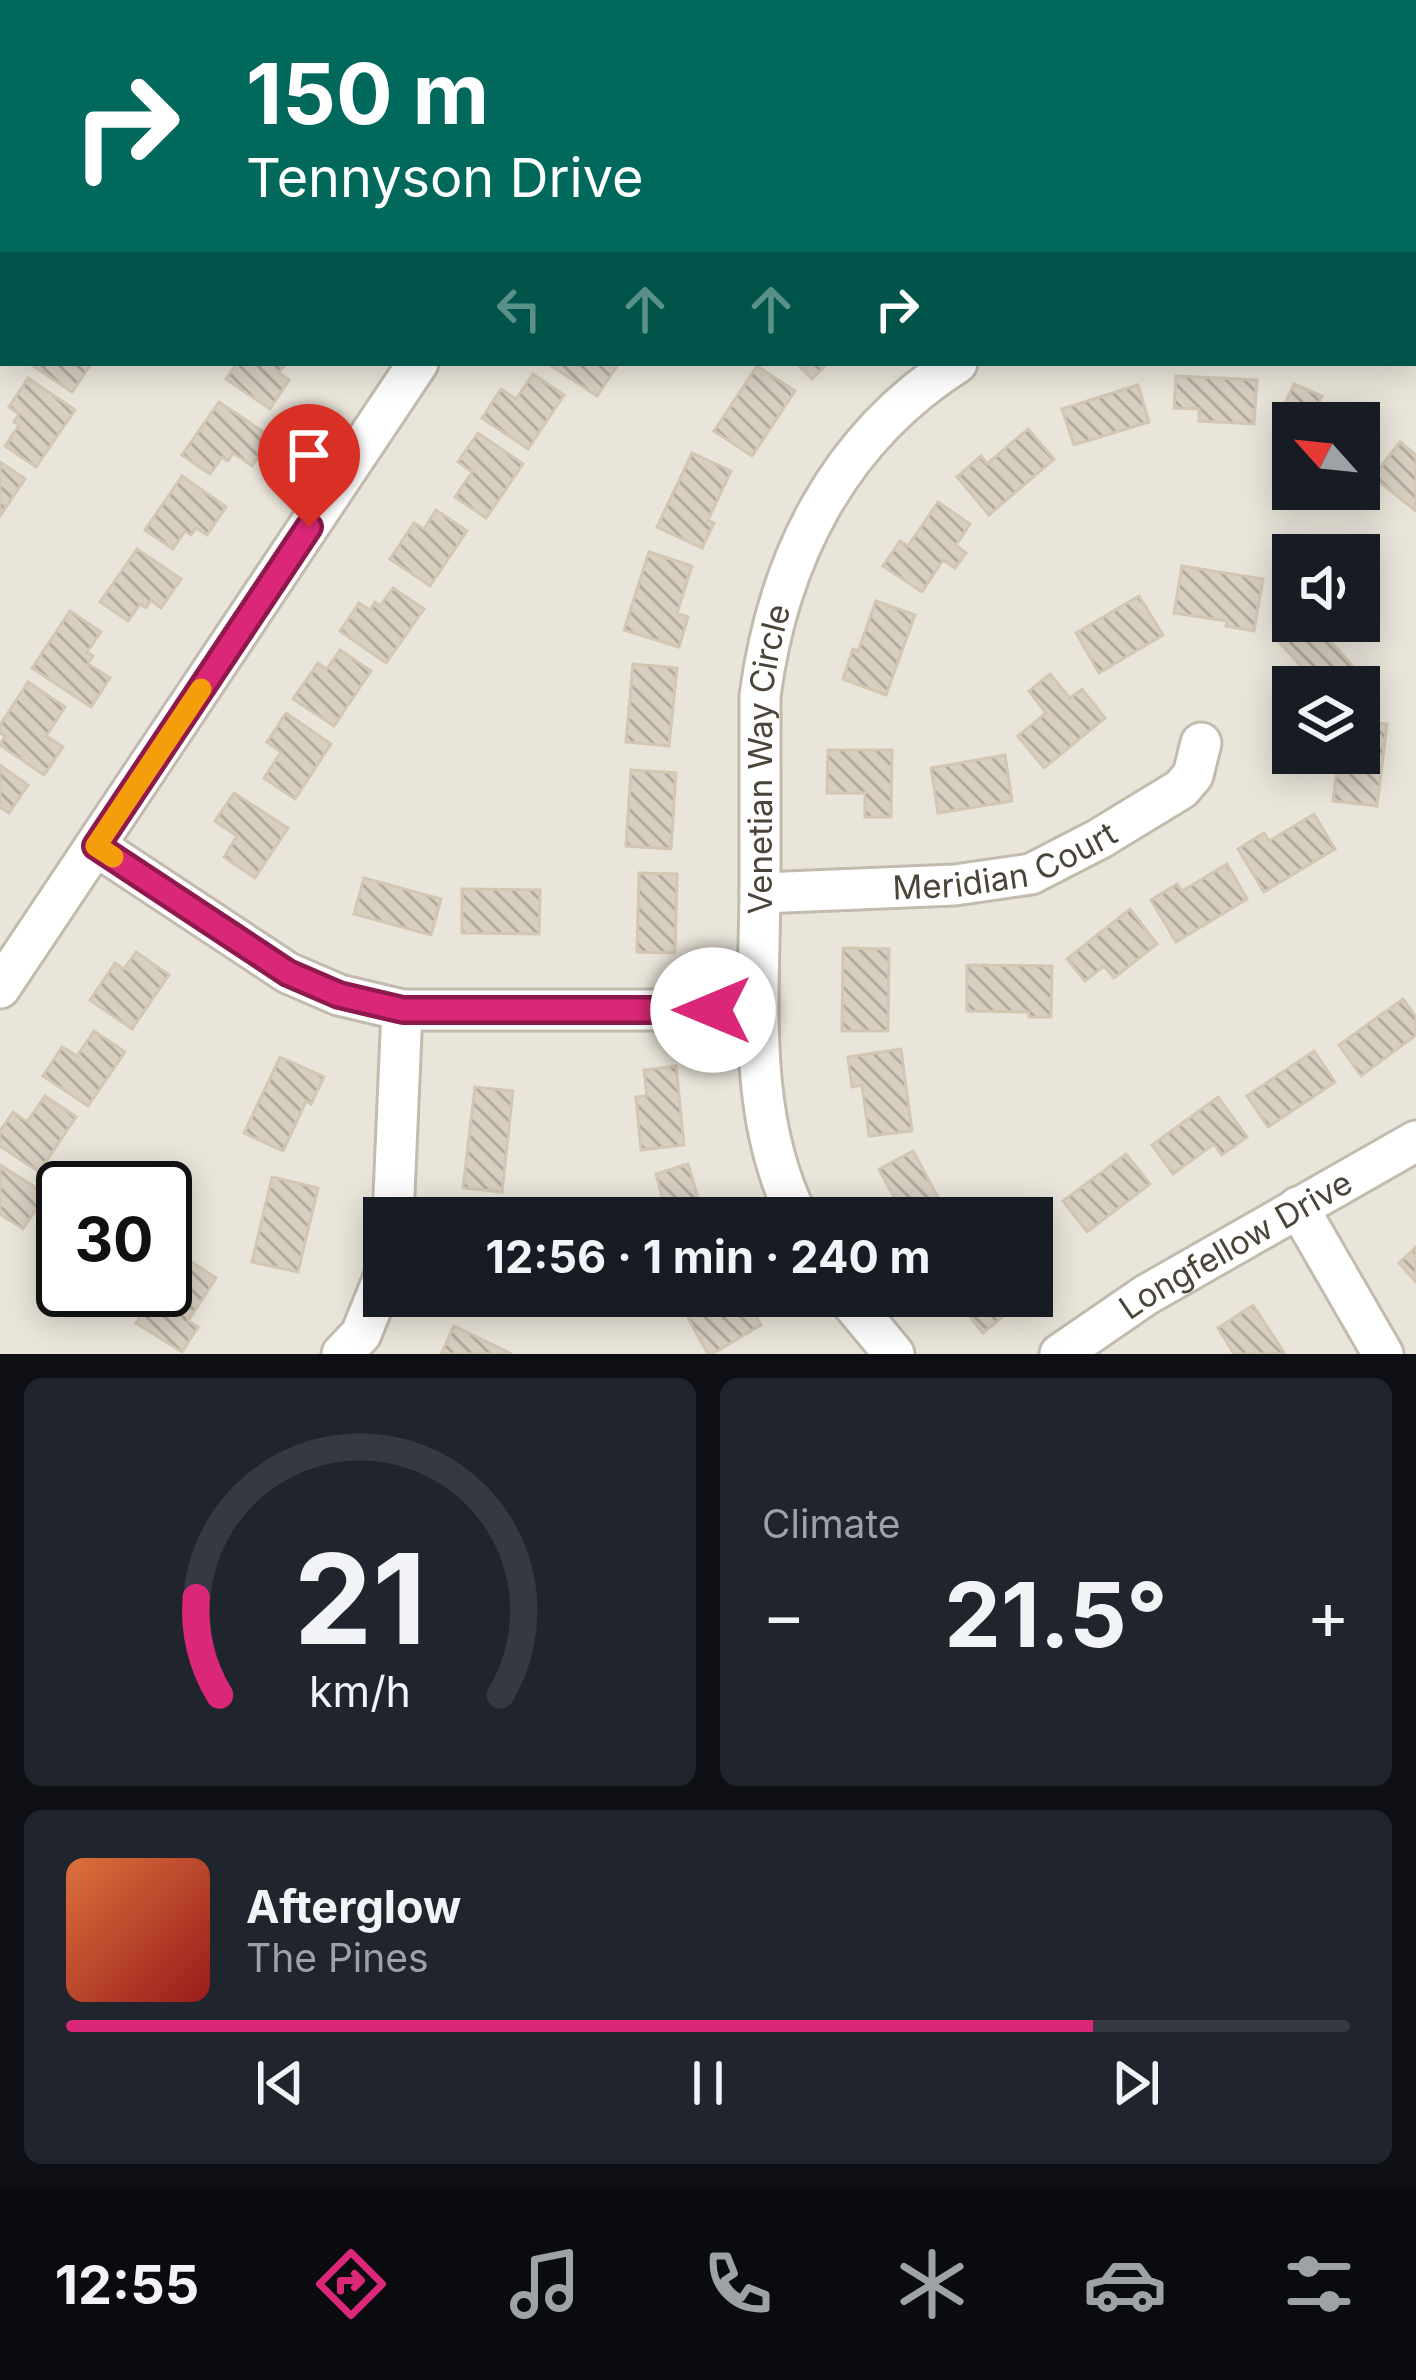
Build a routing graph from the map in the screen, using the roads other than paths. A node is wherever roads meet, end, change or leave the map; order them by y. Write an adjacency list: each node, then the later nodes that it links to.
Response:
1 (416, 366): 4 (street)
2 (953, 366): 5 (street, Venetian Way Circle)
3 (1201, 743): 5 (street, Meridian Court)
4 (96, 846): 6 (street); 7 (street)
5 (760, 892): 8 (street, Venetian Way Circle)
6 (0, 988)
7 (403, 1010): 8 (street); 10 (street)
8 (757, 1010): 11 (street, Venetian Way Circle)
9 (1416, 1141): 12 (street, Longfellow Drive)
10 (394, 1197)
11 (786, 1197)
12 (1298, 1207): 17 (street, Longfellow Drive); 18 (street)
13 (368, 1317): 15 (street)
14 (863, 1317): 16 (street)
15 (342, 1354)
16 (894, 1354)
17 (1060, 1354)
18 (1383, 1354)

